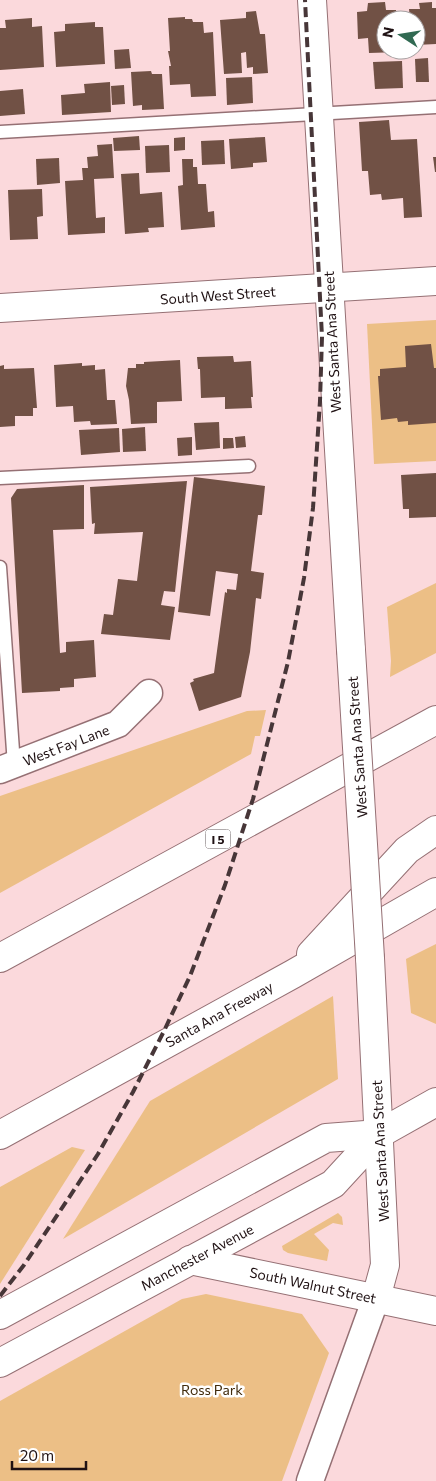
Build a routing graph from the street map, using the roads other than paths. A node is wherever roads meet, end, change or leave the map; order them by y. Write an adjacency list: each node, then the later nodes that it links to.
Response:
1 (312, 0): 3 (main road, West Santa Ana Street)
2 (436, 107): 3 (lane)
3 (319, 115): 4 (lane); 6 (main road, West Santa Ana Street)
4 (0, 132)
5 (436, 281): 6 (main road, South West Street)
6 (329, 288): 7 (main road, South West Street); 19 (main road, West Santa Ana Street, bridge)
7 (0, 308)
8 (249, 466): 9 (lane)
9 (0, 478)
10 (0, 567): 13 (lane)
11 (149, 693): 13 (street, West Fay Lane)
12 (436, 720): 16 (main road, I 5)
13 (7, 767)
14 (436, 830): 17 (main road)
15 (436, 892): 17 (main road, Santa Ana Freeway)
16 (0, 958)
17 (293, 974): 20 (main road, Santa Ana Freeway)
18 (436, 1102): 19 (main road, Manchester Avenue)
19 (380, 1134): 21 (main road, Manchester Avenue); 22 (main road, West Santa Ana Street); 24 (main road, Manchester Avenue)
20 (0, 1135)
21 (190, 1260): 22 (main road, South Walnut Street); 25 (main road, Manchester Avenue)
22 (376, 1298): 23 (main road, South Walnut Street); 26 (street, West Santa Ana Street)
23 (436, 1311)
24 (0, 1315)
25 (0, 1363)
26 (310, 1481)

